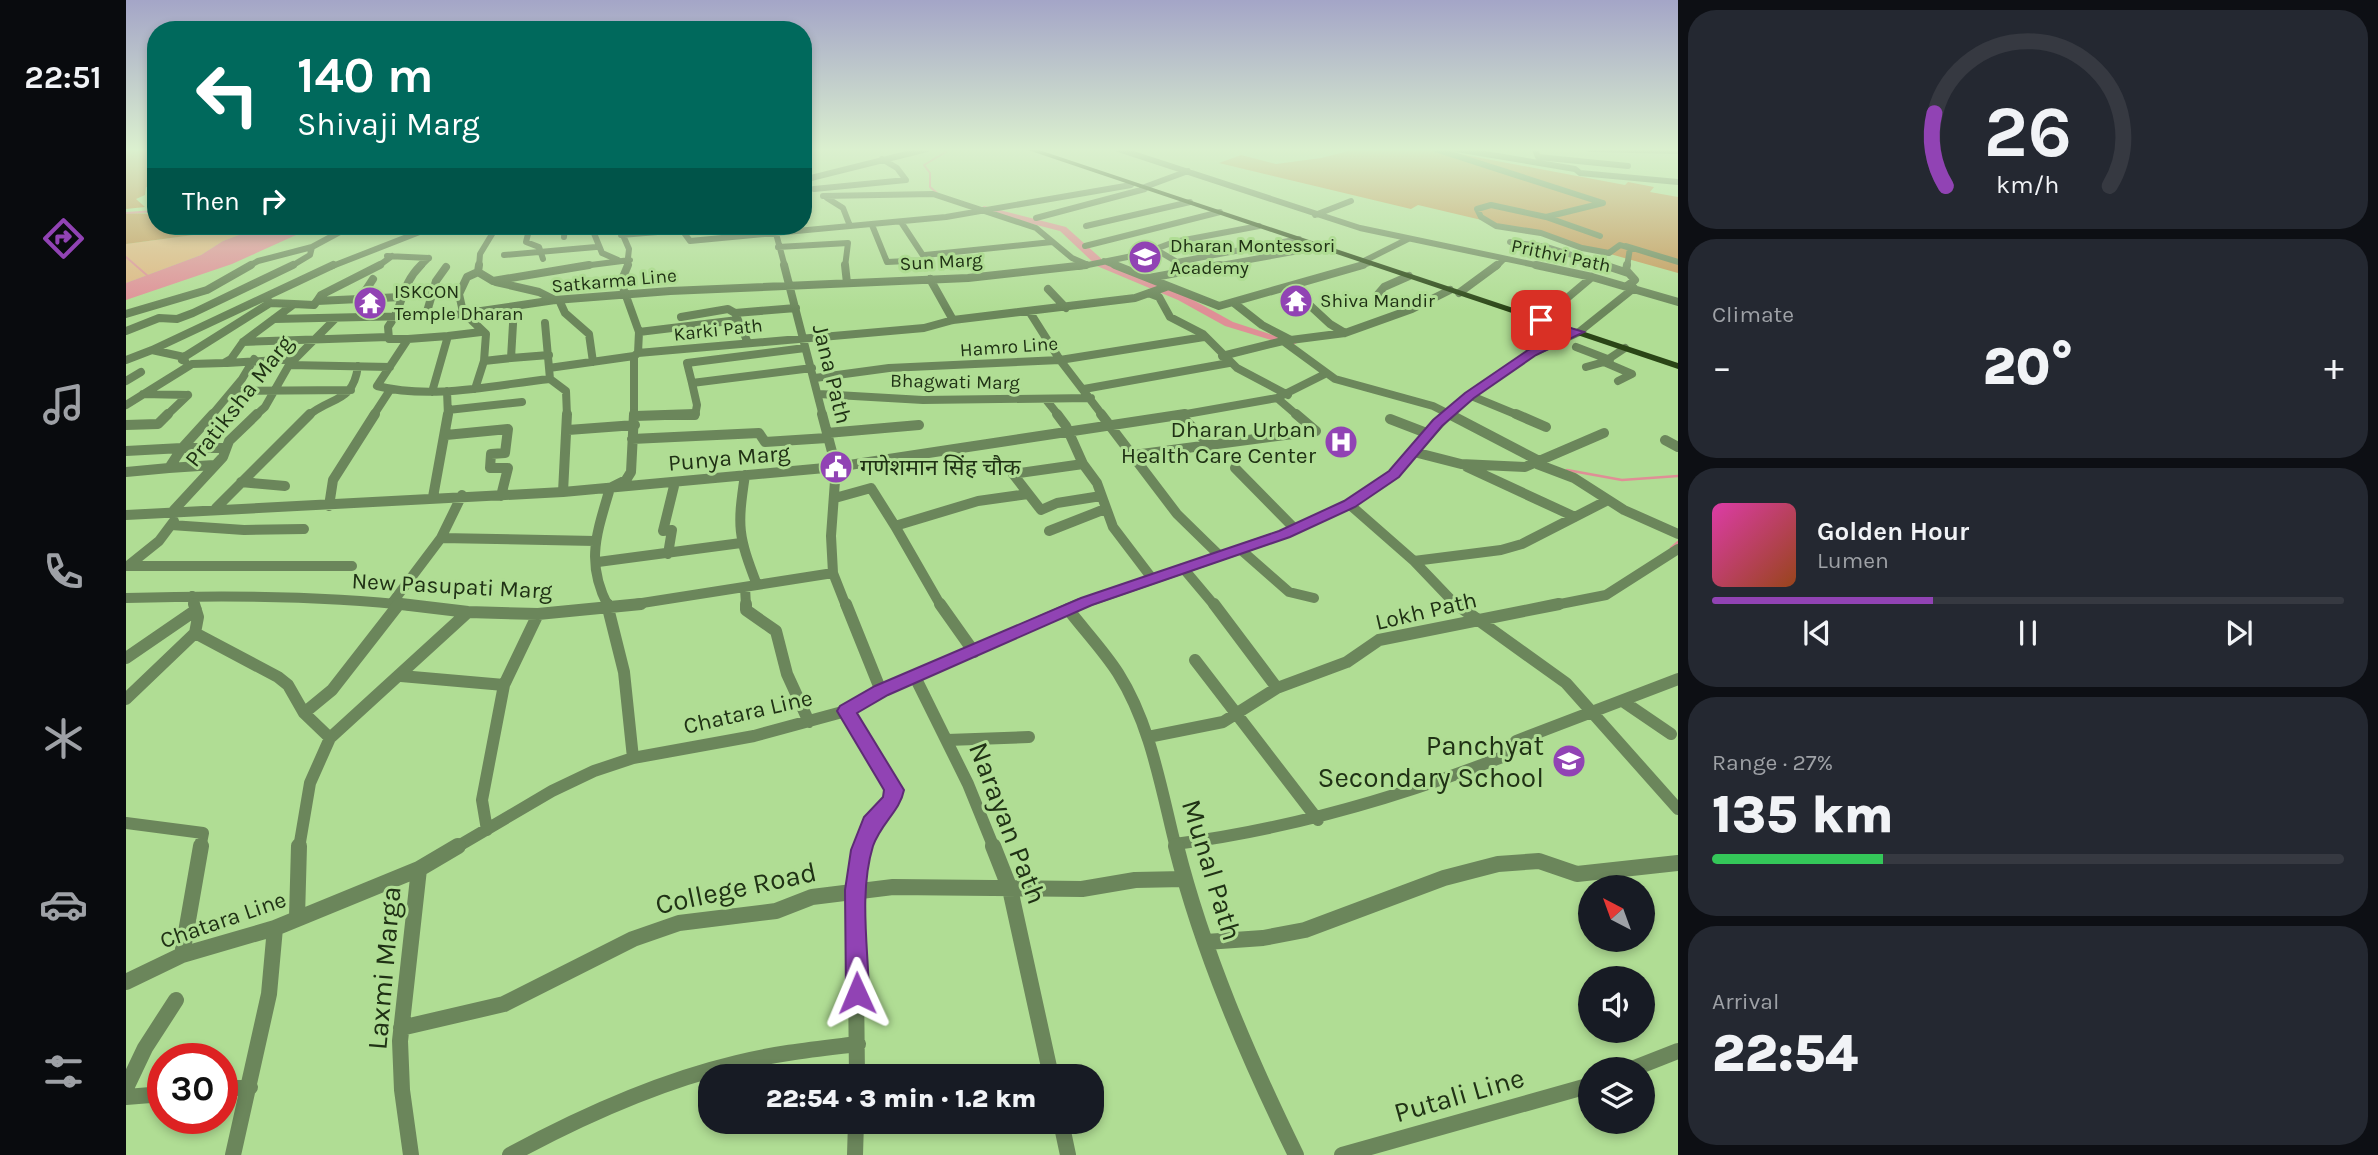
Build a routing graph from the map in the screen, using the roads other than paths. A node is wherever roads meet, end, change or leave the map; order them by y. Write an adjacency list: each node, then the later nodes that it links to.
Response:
1 (833, 203): 17 (street)
2 (962, 203): 10 (street)
3 (1026, 203): 10 (street)
4 (1094, 203): 14 (street)
5 (1185, 203): 18 (street)
6 (1192, 203): 11 (main road)
7 (1280, 203): 12 (street, Prithvi Path)
8 (1346, 203): 12 (street)
9 (1603, 203): 13 (street)
10 (986, 210): 15 (street); 34 (street)
11 (1220, 212): 19 (main road); 36 (street)
12 (1315, 215): 33 (street, Prithvi Path)
13 (1546, 217): 31 (street); 37 (street)
14 (1036, 218)
15 (901, 222): 16 (street); 46 (street)
16 (872, 225): 17 (street); 46 (street)
17 (850, 226): 20 (street)
18 (1086, 226)
19 (1259, 226): 32 (main road); 42 (street, Sun Marg)
20 (812, 227)
21 (334, 235): 38 (street)
22 (412, 235): 43 (street)
23 (492, 235): 55 (street)
24 (528, 235): 44 (street)
25 (593, 235): 39 (street)
26 (629, 235): 30 (street)
27 (686, 235): 28 (street)
28 (729, 235)
29 (776, 235): 40 (street, Jana Path)
30 (621, 236): 48 (street)
31 (1600, 236)
32 (1299, 239): 41 (main road); 42 (street)
33 (1408, 239): 49 (street, Prithvi Path); 50 (street)
34 (1052, 242): 46 (street); 52 (street)
35 (1510, 242): 56 (street)
36 (1082, 243)
37 (1626, 246): 51 (street); 56 (street)
38 (312, 247): 68 (street); 72 (street)
39 (596, 247): 44 (street); 48 (street)
40 (778, 247): 63 (street); 64 (street, Jana Path)
41 (1321, 247): 50 (main road); 59 (street)
42 (1155, 249): 52 (street, Sun Marg)
43 (365, 254): 47 (street); 76 (street)
44 (541, 254): 45 (street); 54 (street)
45 (505, 255)
46 (925, 255)
47 (392, 256): 73 (street); 77 (street)
48 (628, 260): 54 (street); 74 (street)
49 (1503, 260): 58 (street, Prithvi Path); 70 (street)
50 (1367, 262): 57 (main road); 65 (street)
51 (1678, 262)
52 (1097, 263): 59 (street); 61 (street, Sun Marg)
53 (446, 267): 87 (street)
54 (552, 270): 62 (street)
55 (478, 272): 62 (street); 88 (street)
56 (1628, 273): 66 (street)
57 (1409, 276): 70 (main road); 71 (street)
58 (1592, 277): 66 (street, Prithvi Path); 95 (street)
59 (1147, 278): 69 (street)
60 (373, 279): 75 (street)
61 (930, 279): 63 (street, Sun Marg); 94 (street)
62 (493, 281): 78 (street)
63 (847, 283): 64 (street, Sun Marg)
64 (789, 285): 74 (street, Satkarma Line); 83 (street, Jana Path)
65 (1290, 286): 80 (street); 101 (street)
66 (1631, 287): 79 (street, Prithvi Path); 100 (street, Chatara Line)
67 (1048, 289): 84 (street)
68 (207, 290): 72 (street); 86 (street)
69 (1159, 290): 80 (street); 84 (street, Karki Path); 105 (street)
70 (1454, 292): 95 (main road); 101 (street)
71 (1378, 294)
72 (229, 295): 97 (street)
73 (401, 297): 75 (street); 90 (street)
74 (625, 297): 78 (street, Satkarma Line); 99 (street)
75 (360, 299): 77 (street)
76 (268, 300): 81 (street); 114 (street); 118 (street)
77 (317, 301): 81 (street)
78 (557, 301): 82 (street, Satkarma Line); 127 (street)
79 (1678, 302)
80 (1234, 303): 108 (street)
81 (294, 304): 93 (street)
82 (514, 307): 88 (street, Satkarma Line); 119 (street)
83 (796, 308): 89 (street); 104 (street, Jana Path)
84 (1066, 308): 85 (street, Karki Path)
85 (1029, 311): 94 (street, Karki Path); 123 (street)
86 (126, 314)
87 (426, 315): 88 (street, Satkarma Line); 90 (street, Satkarma Line)
88 (462, 315): 98 (street)
89 (736, 316): 91 (street); 99 (street); 110 (street)
90 (396, 317): 92 (street, Satkarma Line); 103 (street)
91 (681, 317)
92 (336, 318): 93 (street, Satkarma Line); 107 (street, Pratiksha Marg)
93 (274, 319): 109 (street)
94 (953, 320): 104 (street, Karki Path)
95 (1541, 320): 100 (main road)
96 (545, 323): 117 (street)
97 (126, 331)
98 (481, 332): 102 (street); 124 (street)
99 (639, 332): 116 (street)
100 (1578, 332): 113 (main road); 155 (street, Chatara Line)
101 (1345, 333): 108 (street)
102 (448, 336): 106 (street); 151 (street)
103 (388, 337): 106 (street); 107 (street)
104 (801, 337): 110 (street, Karki Path); 112 (street, Jana Path)
105 (1204, 337): 121 (street); 123 (street, Hamro Line)
106 (408, 338): 133 (street)
107 (313, 340): 109 (street); 126 (street, Pratiksha Marg)
108 (1286, 341): 121 (street); 138 (street)
109 (243, 342): 128 (street)
110 (748, 343): 115 (street, Karki Path)
111 (1576, 347): 125 (street)
112 (805, 348): 129 (street); 137 (street, Jana Path)
113 (1625, 348): 125 (street); 132 (main road)
114 (152, 350): 118 (street); 122 (street)
115 (671, 350): 116 (street, Karki Path); 129 (street)
116 (636, 354): 127 (street, Karki Path); 165 (street)
117 (549, 355): 119 (street); 135 (street)
118 (184, 357): 130 (street)
119 (512, 358): 124 (street)
120 (254, 359): 126 (street); 128 (street); 149 (street)
121 (1226, 359): 146 (street); 154 (street)
122 (126, 360)
123 (1060, 360): 137 (street, Hamro Line); 146 (street)
124 (484, 361): 145 (street)
125 (1607, 361): 134 (street); 141 (street)
126 (291, 362): 131 (street); 147 (street, Pratiksha Marg)
127 (593, 362): 135 (street, Karki Path)
128 (224, 363): 130 (street)
129 (687, 363): 142 (street)
130 (192, 364): 152 (street)
131 (358, 366): 133 (street); 143 (street)
132 (1678, 366)
133 (390, 367): 144 (street)
134 (1586, 367)
135 (549, 368): 139 (street)
136 (141, 372): 140 (street)
137 (814, 373): 142 (street, Hamro Line); 153 (street, Jana Path)
138 (1325, 374): 154 (street, Punya Marg); 162 (street)
139 (550, 379): 145 (street); 170 (street)
140 (126, 381)
141 (1618, 381)
142 (692, 383): 165 (street)
143 (353, 386): 144 (street); 147 (street); 194 (street)
144 (377, 386): 148 (street)
145 (475, 389): 150 (street)
146 (1084, 389): 156 (street)
147 (276, 390): 149 (street); 181 (street, Pratiksha Marg)
148 (390, 390): 151 (street); 207 (street)
149 (233, 391): 180 (street)
150 (447, 391): 151 (street); 161 (street)
151 (432, 393)
152 (140, 394): 160 (street); 166 (street)
153 (820, 394): 158 (street, Bhagwati Marg); 175 (street, Jana Path)
154 (1288, 395): 157 (street, Punya Marg)
155 (1469, 395): 162 (street, Chatara Line); 169 (street)
156 (1091, 398): 158 (street, Bhagwati Marg); 168 (street)
157 (1277, 398): 163 (street, Punya Marg); 178 (street)
158 (1047, 401): 172 (street)
159 (522, 402): 161 (street)
160 (127, 403)
161 (448, 410): 174 (street)
162 (1448, 412): 173 (street, Chatara Line); 185 (street)
163 (1181, 416): 168 (street, Punya Marg); 178 (street)
164 (1390, 419): 173 (street)
165 (635, 420): 170 (street); 176 (street)
166 (126, 425)
167 (919, 425): 175 (street)
168 (1114, 427): 172 (street, Punya Marg); 184 (street)
169 (1546, 427)
170 (568, 430): 198 (street)
171 (1604, 433): 185 (street)
172 (1069, 434): 186 (street); 189 (street, Punya Marg)
173 (1429, 434): 183 (street, Chatara Line)
174 (446, 435): 201 (street); 203 (street)
175 (827, 436): 176 (street); 189 (street, Jana Path)
176 (632, 439): 197 (street)
177 (1665, 440): 179 (street)
178 (1212, 447): 184 (street)
179 (1678, 447)
180 (182, 448): 181 (street); 182 (street); 190 (street)
181 (225, 448): 188 (street, Pratiksha Marg)
182 (126, 450)
183 (1414, 452): 187 (street); 206 (street, Chatara Line)
184 (1134, 455): 227 (street)
185 (1541, 462): 187 (street); 205 (street)
186 (1083, 464): 199 (street); 202 (street)
187 (1461, 464): 213 (street)
188 (215, 466): 190 (street); 210 (street, Pratiksha Marg)
189 (836, 467): 193 (street, Punya Marg); 204 (street, Jana Path)
190 (169, 468): 192 (street)
191 (1235, 468): 218 (street)
192 (126, 472)
193 (745, 475): 195 (street, Punya Marg); 223 (street)
194 (241, 482): 196 (street); 208 (street)
195 (676, 482): 197 (street, Punya Marg); 226 (street)
196 (285, 486)
197 (610, 488): 198 (street, Punya Marg); 222 (street)
198 (563, 492): 201 (street, Punya Marg)
199 (1028, 494): 211 (street); 216 (street)
200 (462, 495): 201 (street, Punya Marg); 203 (street, Punya Marg); 221 (street)
201 (500, 496)
202 (1101, 496): 209 (street); 211 (street)
203 (433, 497): 207 (street, Punya Marg)
204 (835, 498): 216 (street); 233 (street, Jana Path)
205 (1608, 500): 213 (street); 220 (street)
206 (1349, 504): 218 (street, Chatara Line); 228 (street)
207 (329, 506): 208 (street, Punya Marg)
208 (216, 508): 210 (street, Punya Marg)
209 (1105, 509): 214 (street); 234 (street)
210 (178, 510): 212 (street, Punya Marg); 215 (street, Pratiksha Marg)
211 (1041, 510): 214 (street)
212 (126, 515)
213 (1576, 517): 228 (street)
214 (1061, 524): 219 (street)
215 (171, 525): 217 (street); 230 (street, Pratiksha Marg)
216 (895, 526): 247 (street)
217 (304, 529)
218 (1295, 529): 224 (street, Chatara Line)
219 (1048, 531)
220 (1678, 534)
221 (441, 538): 222 (street); 239 (street)
222 (595, 541): 229 (street)
223 (741, 543): 226 (street); 235 (street)
224 (1240, 549): 227 (street, Chatara Line); 238 (street)
225 (1678, 549): 245 (street, Lokh Path)
226 (668, 554): 229 (street)
227 (1220, 556): 232 (street, Chatara Line)
228 (1414, 561): 245 (street)
229 (598, 562): 240 (street)
230 (127, 566): 231 (street)
231 (352, 566)
232 (1183, 568): 234 (street, Chatara Line); 254 (street)
233 (833, 573): 235 (street, New Pasupati Marg); 255 (street, Jana Path)
234 (1151, 577): 241 (street, Chatara Line)
235 (751, 586): 240 (street, New Pasupati Marg); 262 (street)
236 (192, 596): 237 (street, New Pasupati Marg); 239 (street, New Pasupati Marg); 242 (street)
237 (126, 598)
238 (1314, 598)
239 (396, 603): 243 (street, New Pasupati Marg); 260 (street)
240 (608, 607): 244 (street, New Pasupati Marg); 268 (street)
241 (1069, 609): 247 (street, Chatara Line); 265 (street, Munal Path)
242 (196, 610): 246 (street); 248 (street)
243 (468, 611): 244 (street, New Pasupati Marg); 250 (street)
244 (538, 614): 253 (street)
245 (1474, 620): 254 (street, Lokh Path); 259 (street)
246 (195, 633): 256 (street); 260 (street)
247 (974, 652): 251 (street, Chatara Line)
248 (126, 657)
249 (1195, 660): 261 (street)
250 (401, 676): 253 (street); 266 (street)
251 (915, 677): 255 (street, Chatara Line); 267 (street, Narayan Path)
252 (1678, 679): 257 (street)
253 (504, 685): 272 (street)
254 (1277, 688): 261 (street, Lokh Path)
255 (881, 691): 258 (street, Chatara Line)
256 (126, 699)
257 (1624, 702): 259 (street); 263 (street)
258 (846, 711): 262 (street, Chatara Line); 278 (street)
259 (1595, 712): 269 (street); 270 (street)
260 (304, 713): 266 (street)
261 (1237, 714): 265 (street, Lokh Path); 270 (street)
262 (809, 722): 268 (street, Chatara Line)
263 (1671, 734)
264 (1029, 737): 267 (street)
265 (1148, 737): 273 (street, Munal Path)
266 (330, 738): 279 (street)
267 (947, 740): 277 (street, Narayan Path)
268 (633, 758): 272 (street, Chatara Line)
269 (1678, 809)
270 (1318, 820): 273 (street)
271 (126, 823): 282 (street)
272 (486, 830): 275 (street, Chatara Line)
273 (1175, 844): 276 (street, Munal Path)
274 (1678, 863): 281 (street)
275 (419, 869): 279 (street, Chatara Line); 285 (street, Laxmi Marga)
276 (1184, 878): 277 (street, College Road); 281 (street, Munal Path)
277 (1010, 889): 278 (street, College Road); 290 (street, Narayan Path)
278 (855, 890): 285 (street, College Road); 286 (street)
279 (297, 917): 280 (street, Chatara Line)
280 (275, 928): 282 (street, Chatara Line); 291 (street)
281 (1206, 942): 304 (street, Munal Path)
282 (182, 955): 283 (street, Chatara Line)
283 (126, 982)
284 (176, 1000): 292 (street)
285 (401, 1028): 300 (street, Laxmi Marga)
286 (858, 1045): 289 (street); 301 (street)
287 (1676, 1055): 288 (street)
288 (1655, 1062)
289 (857, 1064)
290 (1048, 1064)
291 (250, 1087): 293 (street); 299 (street)
292 (126, 1088)
293 (238, 1088)
294 (1578, 1089): 305 (street, Putali Line)
295 (147, 1095): 296 (street)
296 (126, 1097)
297 (856, 1134): 302 (street)
298 (1063, 1134): 303 (street)
299 (233, 1155)
300 (411, 1155)
301 (510, 1155)
302 (855, 1155)
303 (1068, 1155)
304 (1296, 1155)
305 (1342, 1155)

